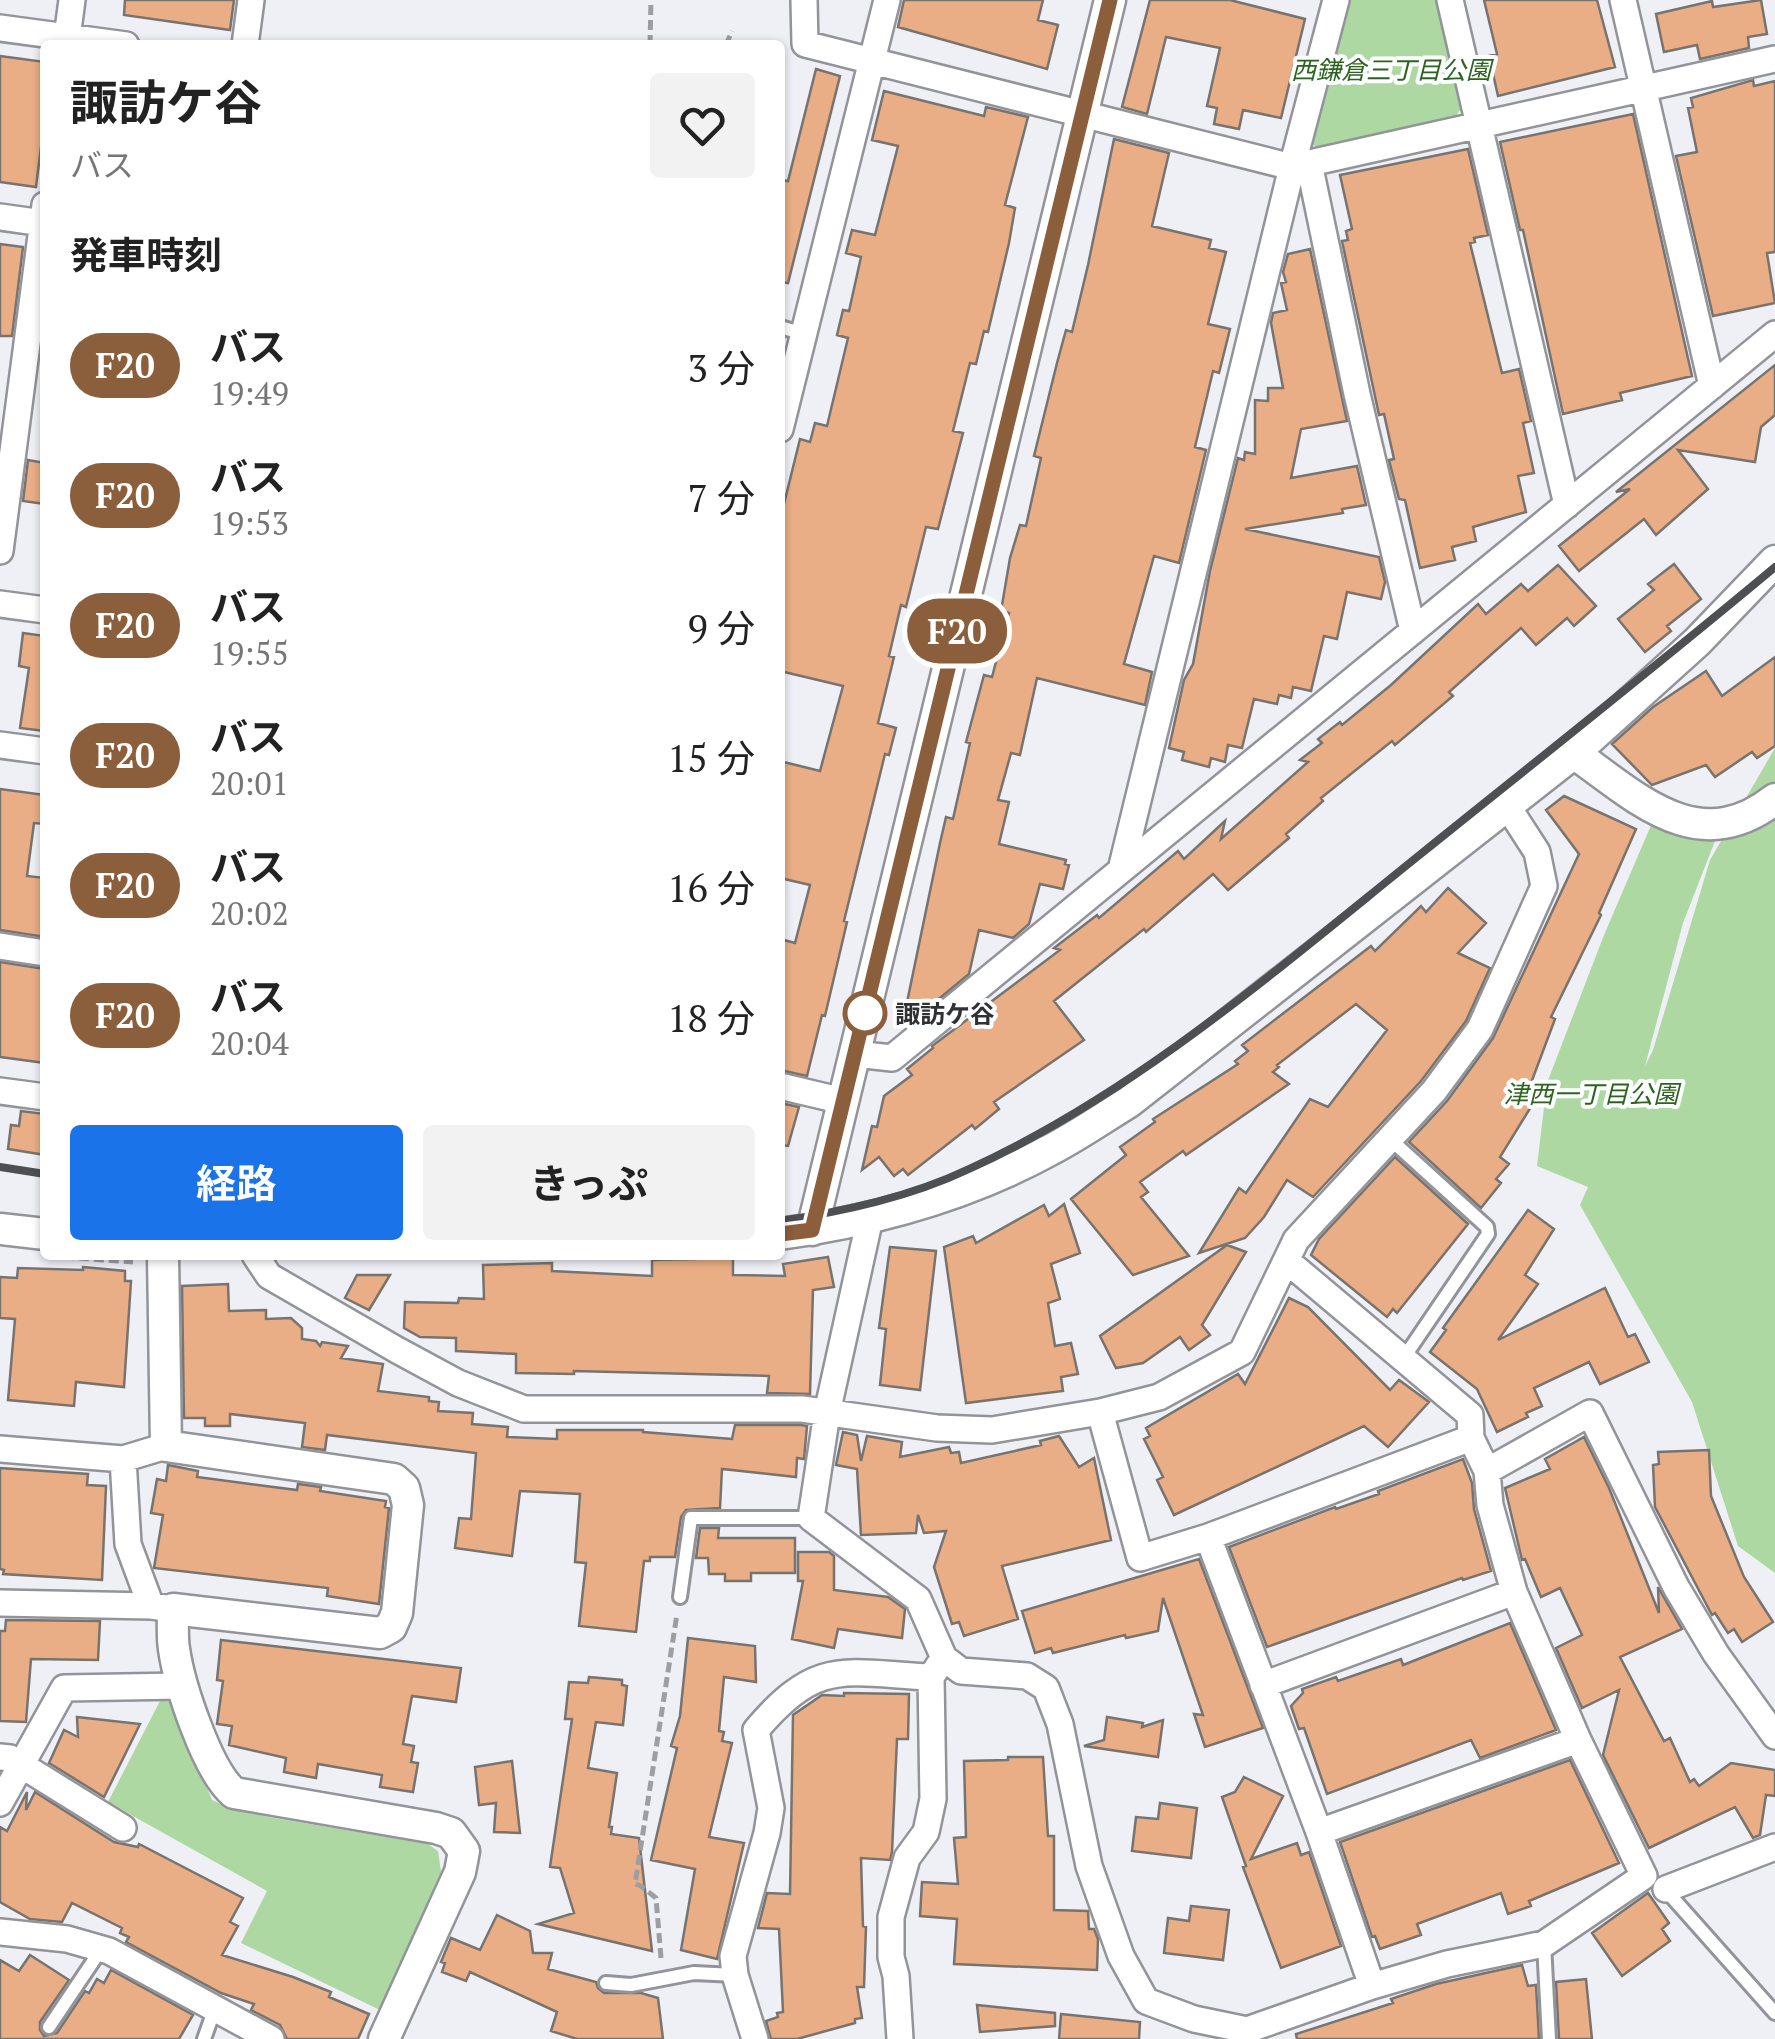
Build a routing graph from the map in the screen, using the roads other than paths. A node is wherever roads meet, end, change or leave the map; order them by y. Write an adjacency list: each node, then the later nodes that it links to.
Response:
1 (72, 0): 11 (street)
2 (251, 0): 12 (street)
3 (804, 0): 14 (street)
4 (887, 0): 14 (street)
5 (1110, 0): 16 (street)
6 (1336, 0): 18 (street)
7 (1450, 0): 17 (street)
8 (1624, 0): 15 (street)
9 (0, 28): 10 (street)
10 (61, 40)
11 (66, 40)
12 (246, 40)
13 (1775, 59): 15 (street)
14 (872, 62): 16 (street); 22 (street)
15 (1642, 88): 17 (street); 24 (street)
16 (1082, 116): 18 (street); 41 (street)
17 (1481, 125): 18 (street); 27 (street)
18 (1301, 165): 32 (street); 38 (street)
19 (40, 214): 20 (street)
20 (0, 217)
21 (40, 236): 26 (street)
22 (792, 330): 25 (street)
23 (1775, 334): 24 (street)
24 (1712, 386): 27 (street)
25 (785, 388)
26 (9, 408): 28 (street)
27 (1566, 505): 32 (street)
28 (0, 552)
29 (1775, 561): 35 (street)
30 (0, 604): 31 (street)
31 (40, 609)
32 (1413, 631): 38 (street)
33 (0, 745): 34 (street)
34 (40, 750)
35 (1574, 753): 36 (street); 37 (street)
36 (1775, 799)
37 (1508, 808): 46 (street); 47 (street)
38 (1121, 870): 41 (street)
39 (0, 946): 40 (street)
40 (40, 952)
41 (855, 1054): 45 (street)
42 (785, 1087): 45 (street)
43 (0, 1091): 44 (street)
44 (40, 1096)
45 (843, 1101): 49 (street)
46 (1390, 1140): 54 (street); 55 (lane)
47 (870, 1218): 49 (street); 57 (street)
48 (1, 1230): 51 (street)
49 (812, 1230): 50 (street)
50 (785, 1233)
51 (40, 1234)
52 (152, 1260): 59 (street)
53 (258, 1260): 57 (street)
54 (1287, 1261): 55 (street); 56 (street)
55 (1403, 1359): 58 (street)
56 (1100, 1412): 57 (street); 64 (street)
57 (827, 1414): 63 (street)
58 (1471, 1438): 62 (street); 64 (street)
59 (166, 1446): 61 (street); 68 (street)
60 (0, 1449): 61 (street)
61 (123, 1459): 68 (street)
62 (1487, 1471): 65 (street); 72 (street)
63 (812, 1518): 66 (lane); 69 (street)
64 (1208, 1537): 70 (street)
65 (1514, 1592): 70 (street); 73 (street)
66 (680, 1596)
67 (0, 1602): 68 (street)
68 (162, 1608): 71 (street)
69 (937, 1667): 83 (street); 89 (street); 94 (street)
70 (1264, 1685): 77 (street)
71 (182, 1686): 74 (street); 92 (street)
72 (1775, 1736)
73 (1578, 1740): 77 (street); 79 (street)
74 (11, 1761): 75 (street); 76 (street)
75 (0, 1803)
76 (123, 1828)
77 (1319, 1832): 85 (street)
78 (1775, 1847): 79 (street)
79 (1655, 1882): 81 (street); 87 (lane)
80 (0, 1932): 82 (street)
81 (1544, 1944): 85 (street); 95 (lane)
82 (102, 1948): 86 (street); 88 (lane)
83 (735, 1975): 84 (lane); 93 (street)
84 (606, 1983)
85 (1372, 1986): 89 (street)
86 (215, 2008): 90 (lane); 91 (street)
87 (1775, 2013)
88 (49, 2026)
89 (1250, 2034)
90 (204, 2039)
91 (271, 2039)
92 (384, 2039)
93 (756, 2039)
94 (900, 2039)
95 (1550, 2039)

